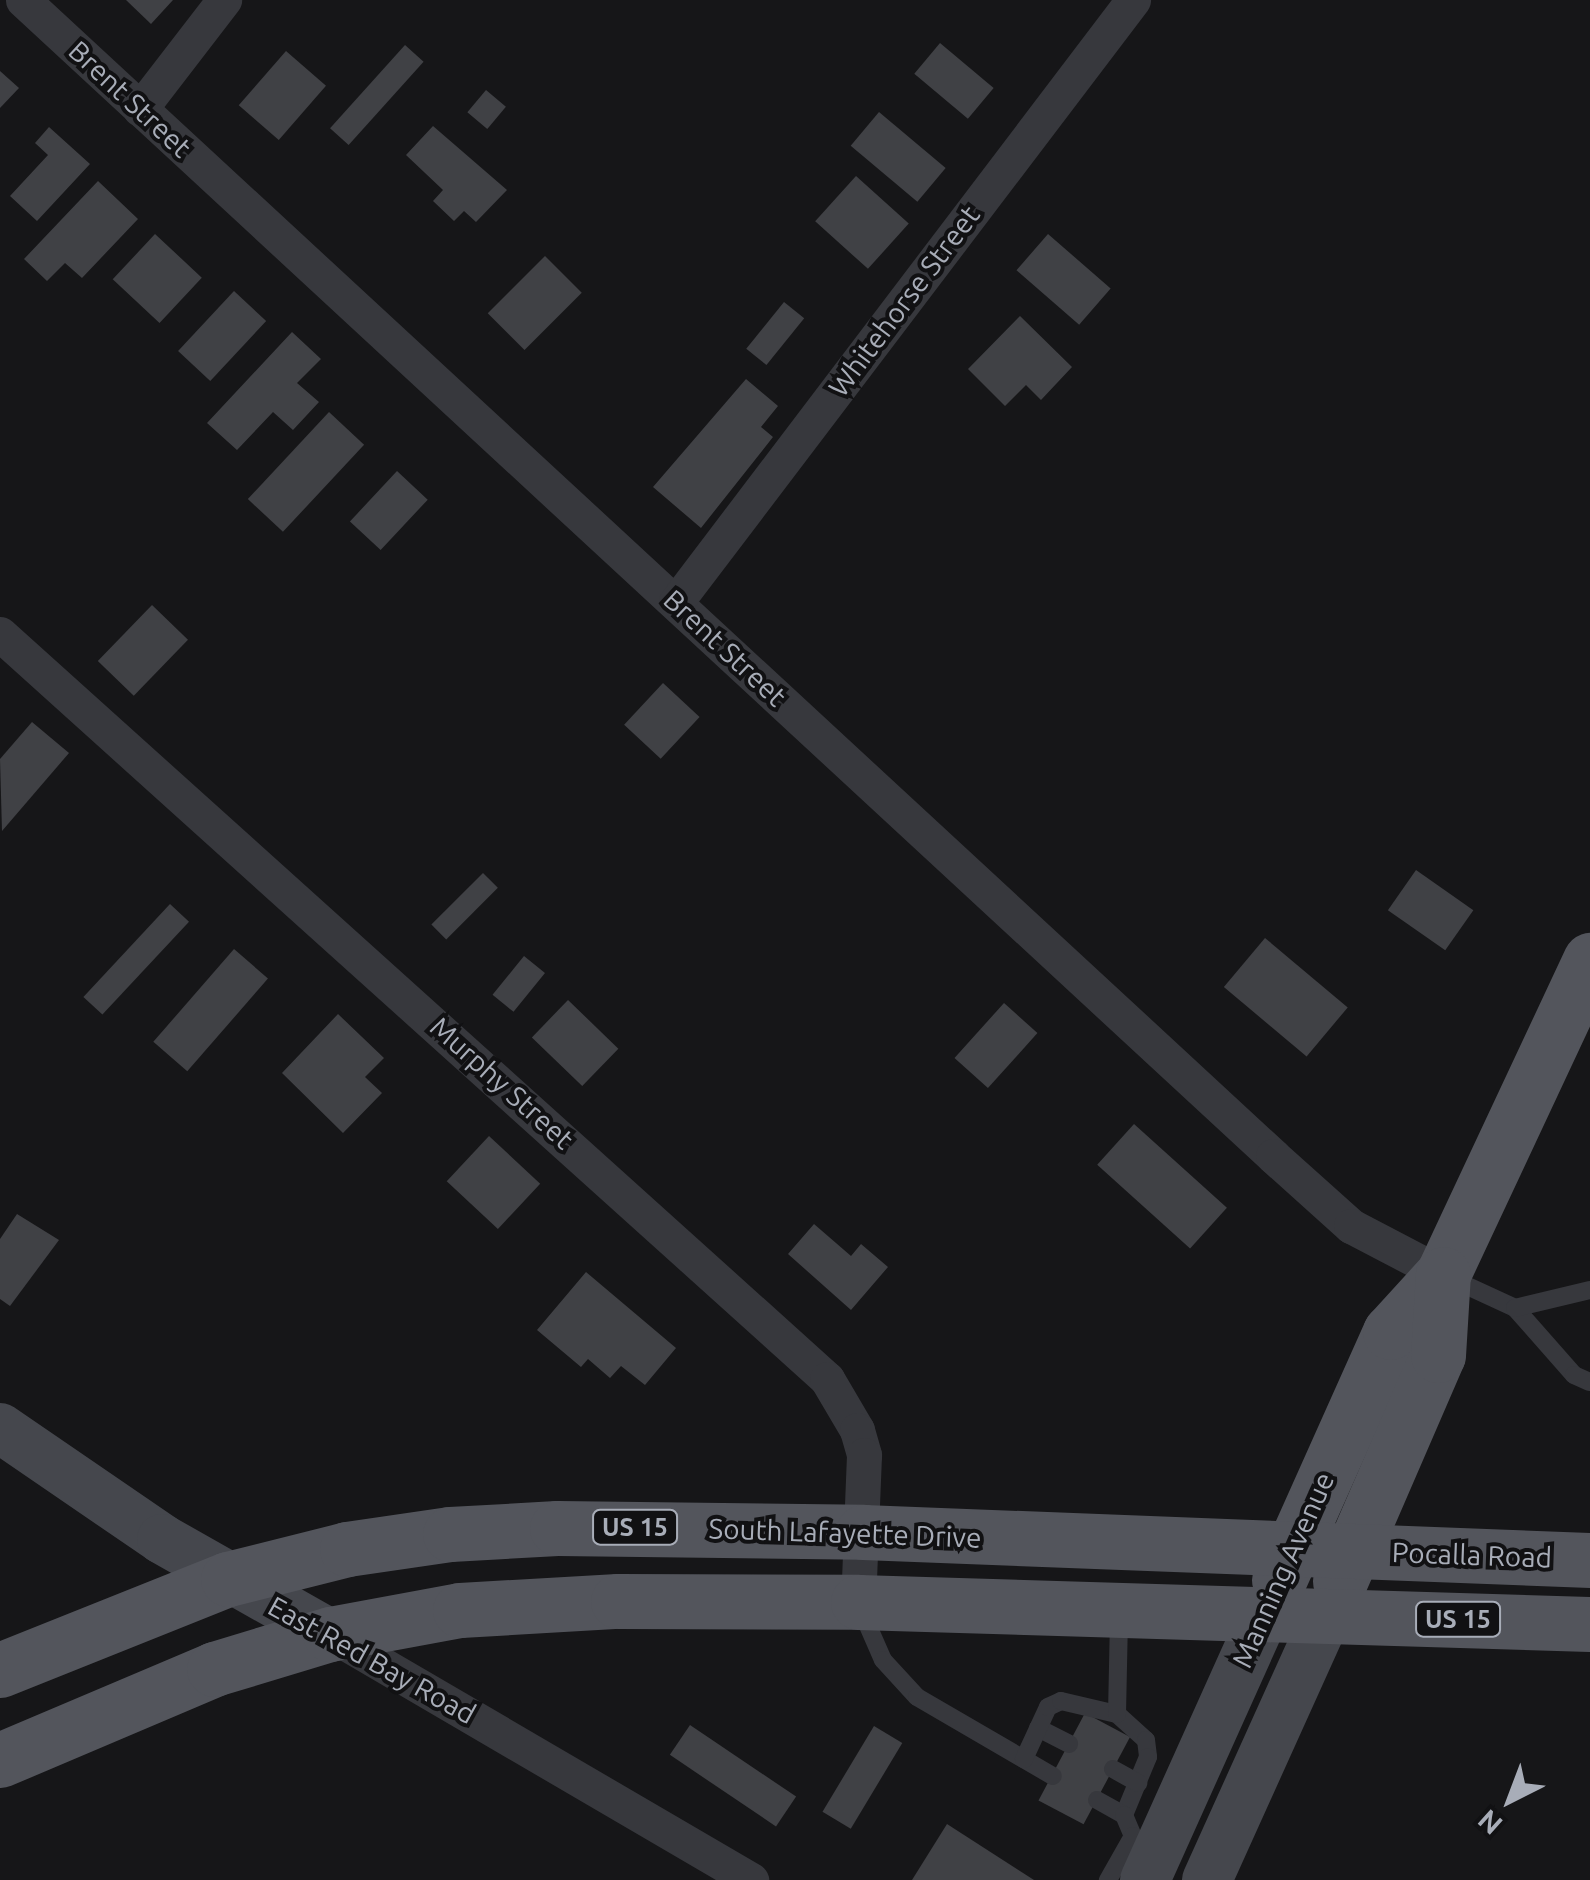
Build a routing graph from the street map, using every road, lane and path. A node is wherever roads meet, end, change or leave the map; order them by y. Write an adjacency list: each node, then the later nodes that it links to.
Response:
1 (22, 0): 4 (street, Brent Street)
2 (224, 0): 4 (street)
3 (1133, 0): 5 (street, Whitehorse Street)
4 (140, 109): 5 (street, Brent Street)
5 (676, 602): 8 (street, Brent Street)
6 (0, 634): 13 (street, Murphy Street)
7 (1585, 983): 8 (main road, Manning Avenue)
8 (1443, 1274): 10 (lane); 14 (main road, Manning Avenue); 15 (main road, Manning Avenue)
9 (1590, 1290): 10 (lane)
10 (1515, 1308): 11 (lane)
11 (1590, 1382)
12 (0, 1428): 17 (main road, East Red Bay Road)
13 (863, 1532): 14 (main road, South Lafayette Drive / US 15); 17 (main road, South Lafayette Drive / US 15); 18 (street, Murphy Street)
14 (1292, 1548): 15 (main road, South Lafayette Drive / US 15); 20 (main road, Manning Avenue)
15 (1353, 1550): 16 (main road, Pocalla Road / US 15); 21 (main road, Manning Avenue)
16 (1590, 1560)
17 (228, 1580): 23 (main road, East Red Bay Road); 24 (main road, South Lafayette Drive / US 15)
18 (858, 1602): 19 (main road, US 15); 23 (main road, US 15); 28 (lane)
19 (1120, 1609): 20 (main road, US 15); 25 (lane)
20 (1264, 1615): 21 (main road, US 15); 30 (main road, Manning Avenue)
21 (1326, 1616): 22 (main road, US 15); 39 (main road, Manning Avenue)
22 (1590, 1624)
23 (330, 1634): 29 (main road, US 15); 36 (street, East Red Bay Road)
24 (0, 1670)
25 (1116, 1714): 26 (lane); 30 (lane)
26 (1038, 1728): 27 (lane); 28 (lane)
27 (1069, 1744)
28 (1024, 1758): 32 (lane)
29 (0, 1760)
30 (1170, 1768): 33 (lane); 38 (main road, Manning Avenue)
31 (1113, 1769): 33 (lane)
32 (1052, 1776)
33 (1138, 1783): 35 (lane)
34 (1097, 1800): 35 (lane)
35 (1124, 1815): 37 (lane)
36 (750, 1880)
37 (1108, 1880)
38 (1145, 1880)
39 (1207, 1880)

